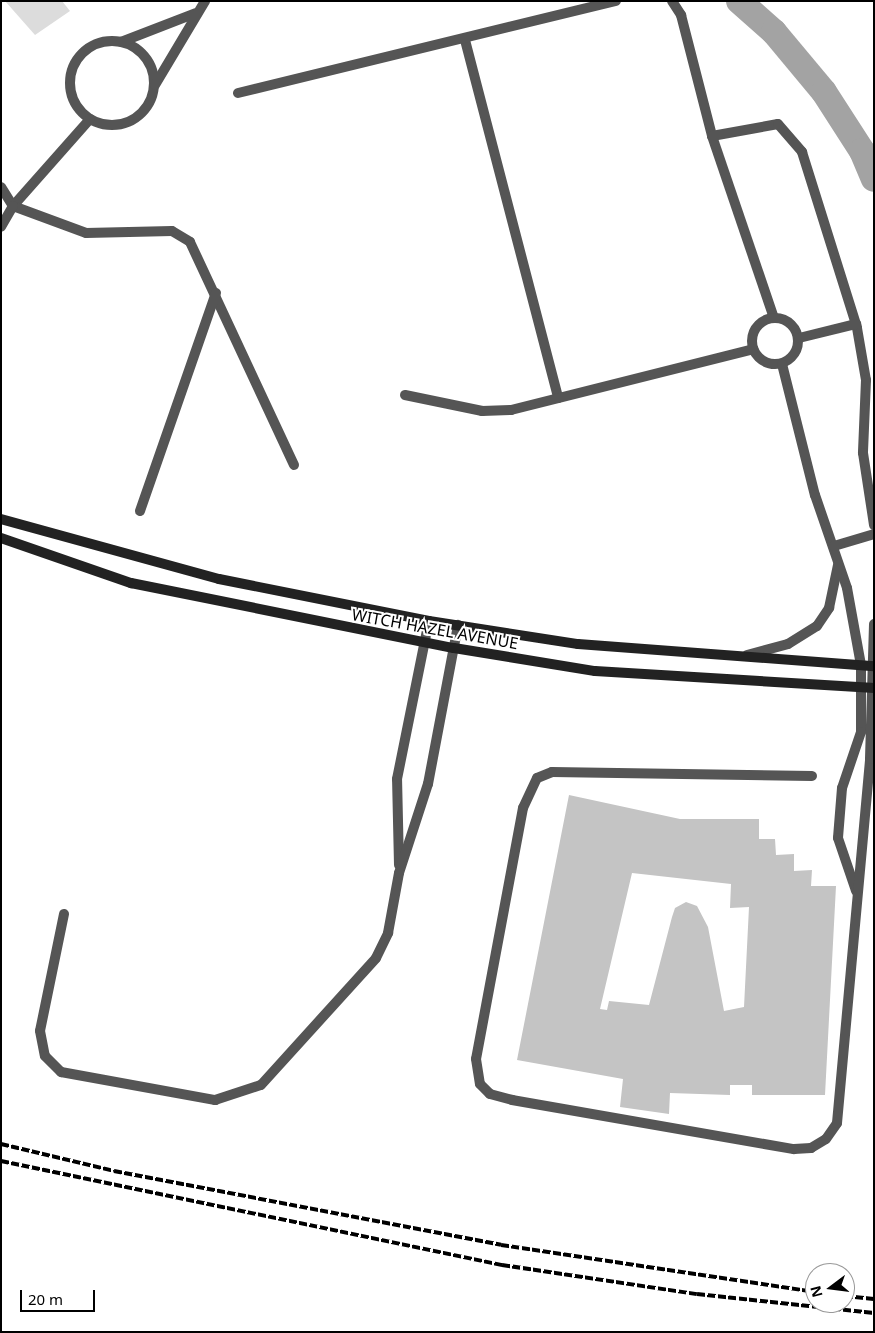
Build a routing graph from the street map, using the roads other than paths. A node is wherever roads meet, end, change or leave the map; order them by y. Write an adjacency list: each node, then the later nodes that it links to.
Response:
1 (205, 1): 4 (street)
2 (616, 1): 5 (street)
3 (672, 1): 10 (street)
4 (196, 13): 6 (street); 7 (street)
5 (465, 40): 8 (street); 21 (street)
6 (121, 42): 7 (street); 9 (street)
7 (155, 85): 9 (street)
8 (238, 93)
9 (90, 119): 12 (street)
10 (712, 136): 15 (street); 16 (street)
11 (1, 187): 12 (street)
12 (13, 206): 13 (street); 14 (street)
13 (1, 227)
14 (216, 293): 22 (street); 23 (street)
15 (774, 318): 17 (street); 18 (street)
16 (856, 324): 17 (street); 25 (street)
17 (799, 338): 19 (street)
18 (753, 349): 19 (street); 21 (street)
19 (782, 364): 28 (street)
20 (405, 395): 21 (street)
21 (558, 398)
22 (294, 465)
23 (140, 511)
24 (1, 519): 30 (street, WITCH HAZEL AVENUE)
25 (874, 526)
26 (874, 534): 28 (street)
27 (1, 538): 33 (street, WITCH HAZEL AVENUE)
28 (834, 546): 29 (street)
29 (838, 564): 35 (street); 36 (street)
30 (429, 621): 32 (street, WITCH HAZEL AVENUE); 33 (street)
31 (874, 624): 36 (street)
32 (458, 625): 34 (street); 35 (street, WITCH HAZEL AVENUE)
33 (424, 642): 34 (street, WITCH HAZEL AVENUE); 39 (street)
34 (454, 648): 37 (street, WITCH HAZEL AVENUE); 39 (street)
35 (738, 658): 36 (street, WITCH HAZEL AVENUE)
36 (868, 666): 37 (street)
37 (869, 688): 40 (street); 40 (street)
38 (812, 776): 40 (street)
39 (400, 873): 41 (street)
40 (856, 892)
41 (64, 914)

